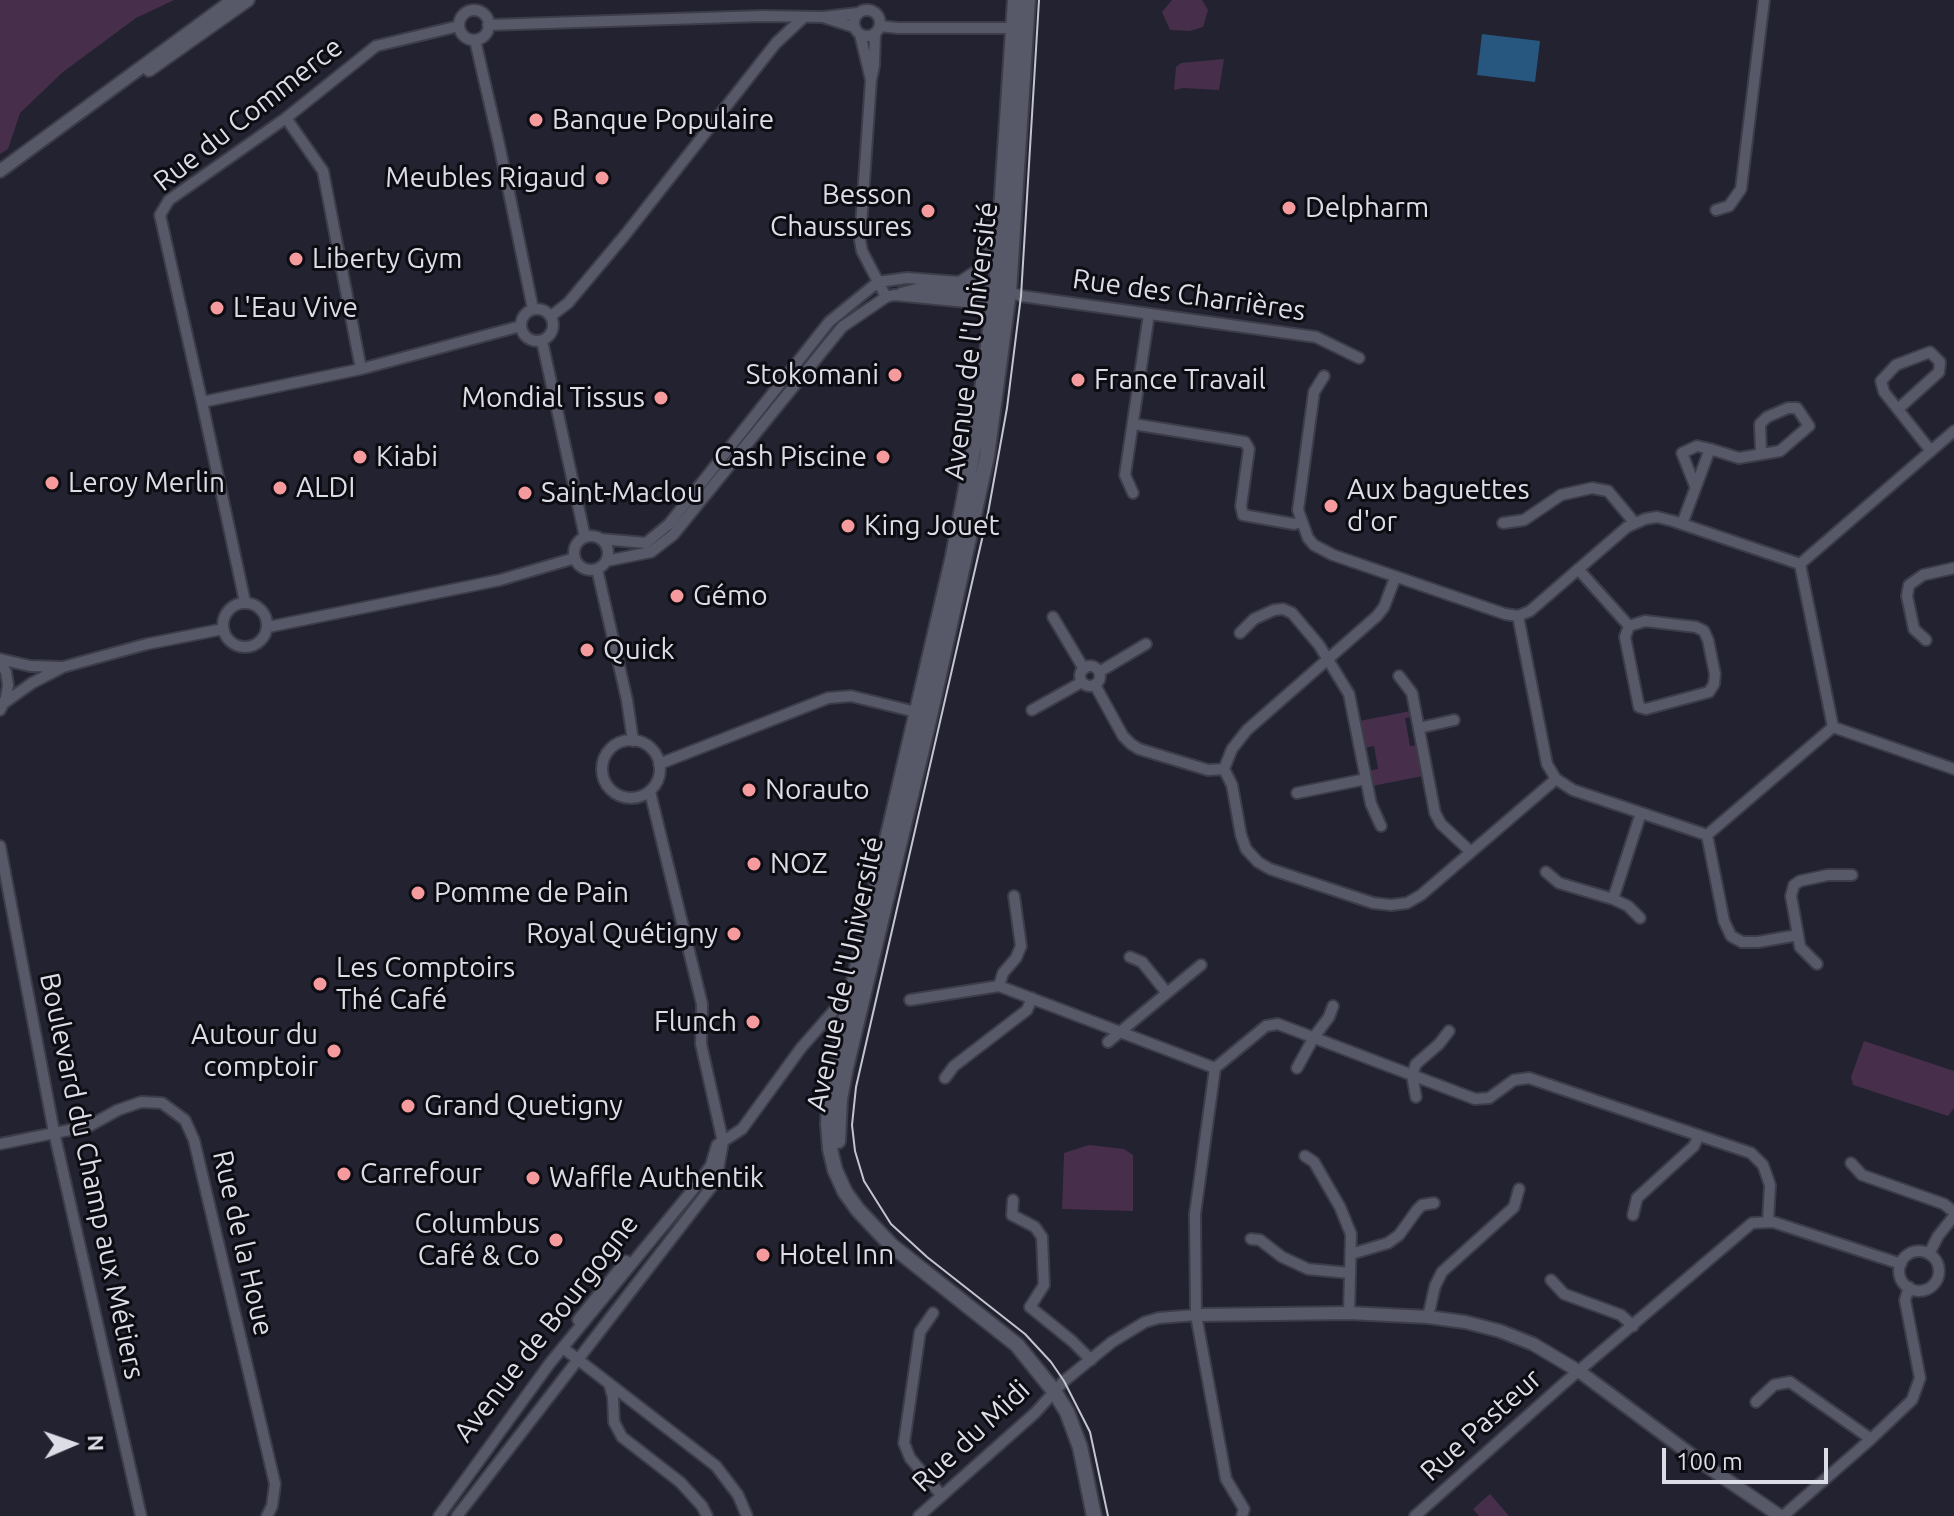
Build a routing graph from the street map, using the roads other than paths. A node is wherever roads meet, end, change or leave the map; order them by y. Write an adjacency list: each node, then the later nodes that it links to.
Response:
1 (233, 0): 17 (street)
2 (248, 0): 17 (street)
3 (1015, 0): 12 (main road, Avenue de l'Université)
4 (1028, 0): 24 (main road, Avenue de l'Université)
5 (1764, 0): 20 (street)
6 (469, 5): 10 (street); 11 (street)
7 (858, 13): 9 (street); 13 (street); 14 (street)
8 (804, 17): 9 (street); 10 (street); 28 (street)
9 (823, 17): 13 (street)
10 (488, 25): 15 (street)
11 (459, 26): 15 (street); 18 (street, Rue du Commerce)
12 (1013, 28): 14 (street); 21 (main road, Avenue de l'Université)
13 (857, 30): 14 (street); 16 (street)
14 (877, 30): 16 (street)
15 (475, 40): 26 (street)
16 (871, 80): 23 (street)
17 (107, 92): 19 (street)
18 (286, 118): 32 (street); 34 (street, Rue du Commerce)
19 (0, 171)
20 (1716, 210)
21 (1000, 234): 22 (street); 24 (main road, Avenue de l'Université)
22 (961, 281): 23 (street); 24 (street)
23 (878, 282): 25 (street); 48 (street)
24 (1003, 293): 25 (street); 27 (street, Rue des Charrières); 75 (main road, Avenue de l'Université)
25 (890, 296): 50 (street)
26 (533, 309): 28 (street); 29 (street)
27 (1149, 314): 31 (street, Rue des Charrières); 36 (street)
28 (551, 316): 30 (street)
29 (521, 326): 30 (street); 32 (street)
30 (542, 341): 47 (street)
31 (1359, 358)
32 (361, 369): 34 (street)
33 (1324, 376): 43 (street)
34 (202, 402): 56 (street, Rue du Commerce)
35 (1898, 409): 35 (street); 39 (street)
36 (1133, 424): 42 (street); 43 (street)
37 (1954, 431): 39 (street)
38 (1710, 449): 40 (street); 41 (street); 41 (street)
39 (1931, 451): 51 (street)
40 (1761, 453): 40 (street)
41 (1695, 486): 46 (street)
42 (1133, 493)
43 (1300, 522): 55 (street)
44 (1634, 522): 45 (street); 46 (street); 54 (street)
45 (1503, 523)
46 (1682, 524): 51 (street)
47 (585, 537): 48 (street); 49 (street)
48 (601, 539): 50 (street)
49 (575, 558): 53 (street); 60 (street)
50 (606, 561): 53 (street)
51 (1800, 564): 77 (street)
52 (1954, 568): 63 (street)
53 (597, 569): 79 (street)
54 (1578, 569): 57 (street); 59 (street)
55 (1395, 578): 57 (street); 65 (street)
56 (245, 602): 60 (street); 61 (street)
57 (1518, 616): 84 (street)
58 (1053, 617): 68 (street)
59 (1629, 626): 59 (street)
60 (268, 627): 61 (street)
61 (223, 629): 67 (street)
62 (1240, 633): 65 (street)
63 (1926, 640)
64 (1146, 644): 69 (street)
65 (1326, 659): 81 (street); 83 (street)
66 (0, 660): 67 (street); 73 (street)
67 (63, 667): 73 (street)
68 (1084, 669): 69 (street); 71 (street)
69 (1099, 672): 72 (street)
70 (1399, 676): 78 (street)
71 (1082, 682): 72 (street); 74 (street)
72 (1095, 685): 81 (street)
73 (2, 707)
74 (1032, 710)
75 (923, 714): 80 (street); 103 (main road, Avenue de l'Université); 127 (main road, Avenue de l'Université)
76 (1454, 720): 78 (street)
77 (1833, 727): 82 (street); 89 (street)
78 (1419, 728): 91 (street)
79 (633, 741): 80 (street); 85 (street)
80 (659, 764): 85 (street)
81 (1224, 769): 91 (street)
82 (1954, 769)
83 (1366, 779): 86 (street); 88 (street)
84 (1556, 779): 87 (street); 91 (street)
85 (648, 791): 97 (street); 97 (street)
86 (1297, 793)
87 (1641, 813): 89 (street); 95 (street)
88 (1381, 826)
89 (1707, 835): 98 (street)
90 (0, 846): 117 (street, Boulevard du Champ aux Métiers)
91 (1471, 852)
92 (1546, 872): 95 (street)
93 (1852, 875): 98 (street)
94 (1014, 896): 102 (street)
95 (1613, 899): 96 (street)
96 (1640, 918)
97 (683, 924): 120 (street, Avenue de Bourgogne)
98 (1798, 935): 100 (street)
99 (1130, 957): 104 (street)
100 (1817, 964)
101 (1201, 965): 104 (street)
102 (999, 986): 105 (street); 106 (street)
103 (852, 990): 120 (street); 127 (main road, Avenue de l'Université)
104 (1167, 993): 108 (street)
105 (1032, 998): 108 (street); 115 (street)
106 (910, 1000)
107 (1333, 1006): 110 (street)
108 (1120, 1031): 111 (street); 112 (street)
109 (1449, 1031): 114 (street)
110 (1314, 1037): 112 (street); 113 (street); 114 (street)
111 (1108, 1042)
112 (1215, 1068): 140 (street)
113 (1297, 1068)
114 (1412, 1075): 116 (street); 118 (street)
115 (945, 1078)
116 (1416, 1097)
117 (54, 1132): 119 (street, Rue de la Houe); 152 (street, Boulevard du Champ aux Métiers); 153 (street, Rue de la Houe)
118 (1699, 1135): 129 (street); 130 (street)
119 (0, 1144)
120 (720, 1144): 123 (street, Avenue de Bourgogne); 144 (street, Avenue de Bourgogne)
121 (1305, 1156): 132 (street)
122 (1851, 1163): 128 (street)
123 (704, 1174): 143 (street, Avenue de Bourgogne); 154 (street, Avenue de Bourgogne)
124 (1519, 1189): 141 (street)
125 (1013, 1200): 145 (street)
126 (1434, 1203): 132 (street)
127 (858, 1210): 148 (main road)
128 (1954, 1214): 133 (street)
129 (1633, 1215)
130 (1768, 1221): 134 (street); 142 (street, Rue Pasteur)
131 (1251, 1239): 135 (street)
132 (1351, 1254): 135 (street)
133 (1929, 1254): 134 (street); 137 (street)
134 (1901, 1264): 137 (street)
135 (1349, 1273): 139 (street)
136 (1551, 1280): 142 (street)
137 (1909, 1287): 150 (street)
138 (933, 1313): 151 (street)
139 (1349, 1313): 140 (street); 141 (street)
140 (1196, 1315): 145 (street, Rue du Midi); 162 (street)
141 (1428, 1317): 146 (street)
142 (1633, 1326): 146 (street, Rue Pasteur)
143 (563, 1348): 144 (street); 155 (street, Avenue de Bourgogne)
144 (576, 1358): 147 (street); 156 (street, Avenue de Bourgogne); 157 (street, Avenue de Bourgogne)
145 (1091, 1360): 148 (street, Rue du Midi)
146 (1580, 1372): 163 (street, Rue Pasteur); 164 (street)
147 (608, 1382): 158 (street); 159 (street)
148 (1054, 1391): 151 (street, Rue du Midi); 161 (main road)
149 (1756, 1402): 150 (street)
150 (1871, 1439): 164 (street)
151 (942, 1496): 160 (street, Rue du Midi)
152 (141, 1516)
153 (267, 1516)
154 (431, 1516)
155 (439, 1516)
156 (449, 1516)
157 (457, 1516)
158 (707, 1516)
159 (747, 1516)
160 (919, 1516)
161 (1094, 1516)
162 (1242, 1516)
163 (1415, 1516)
164 (1781, 1516)

